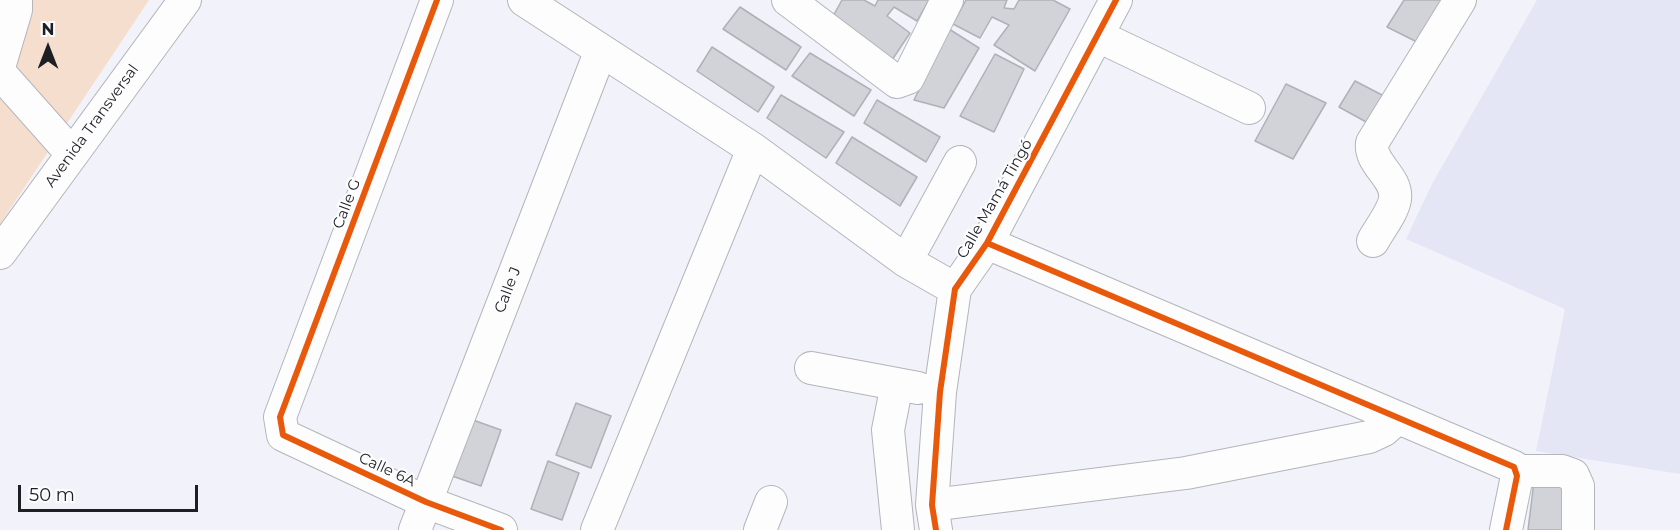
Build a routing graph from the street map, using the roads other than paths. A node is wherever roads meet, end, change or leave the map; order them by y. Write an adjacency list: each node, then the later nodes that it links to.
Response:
1 (16, 0): 11 (street)
2 (185, 0): 15 (street, Avenida Transversal)
3 (437, 0): 25 (street, Calle G)
4 (524, 0): 10 (street)
5 (788, 0): 6 (street)
6 (947, 0)
7 (1116, 0): 9 (street, Calle Mamá Tingó)
8 (1460, 0): 17 (street)
9 (1098, 36): 13 (street); 18 (street, Calle Mamá Tingó)
10 (600, 50): 14 (street); 28 (street, Calle J)
11 (0, 64)
12 (0, 73): 15 (street)
13 (1249, 108)
14 (753, 149): 20 (street); 32 (street)
15 (71, 153): 19 (street, Avenida Transversal)
16 (960, 162): 20 (street)
17 (1373, 241)
18 (987, 243): 21 (street, Calle Mamá Tingó); 26 (street)
19 (0, 253)
20 (906, 261): 21 (street)
21 (955, 289): 24 (street, Calle Mamá Tingó)
22 (811, 368): 23 (street)
23 (897, 384): 24 (street); 33 (street)
24 (940, 392): 29 (street, Calle Mamá Tingó)
25 (280, 417): 28 (street, Calle 6A)
26 (1396, 419): 27 (street); 29 (street)
27 (1515, 482): 34 (street); 35 (street); 36 (street)
28 (426, 502): 30 (street, Calle J); 31 (street, Calle 6A)
29 (934, 517)
30 (415, 530)
31 (501, 530)
32 (597, 530)
33 (898, 530)
34 (1506, 530)
35 (1515, 530)
36 (1578, 530)

